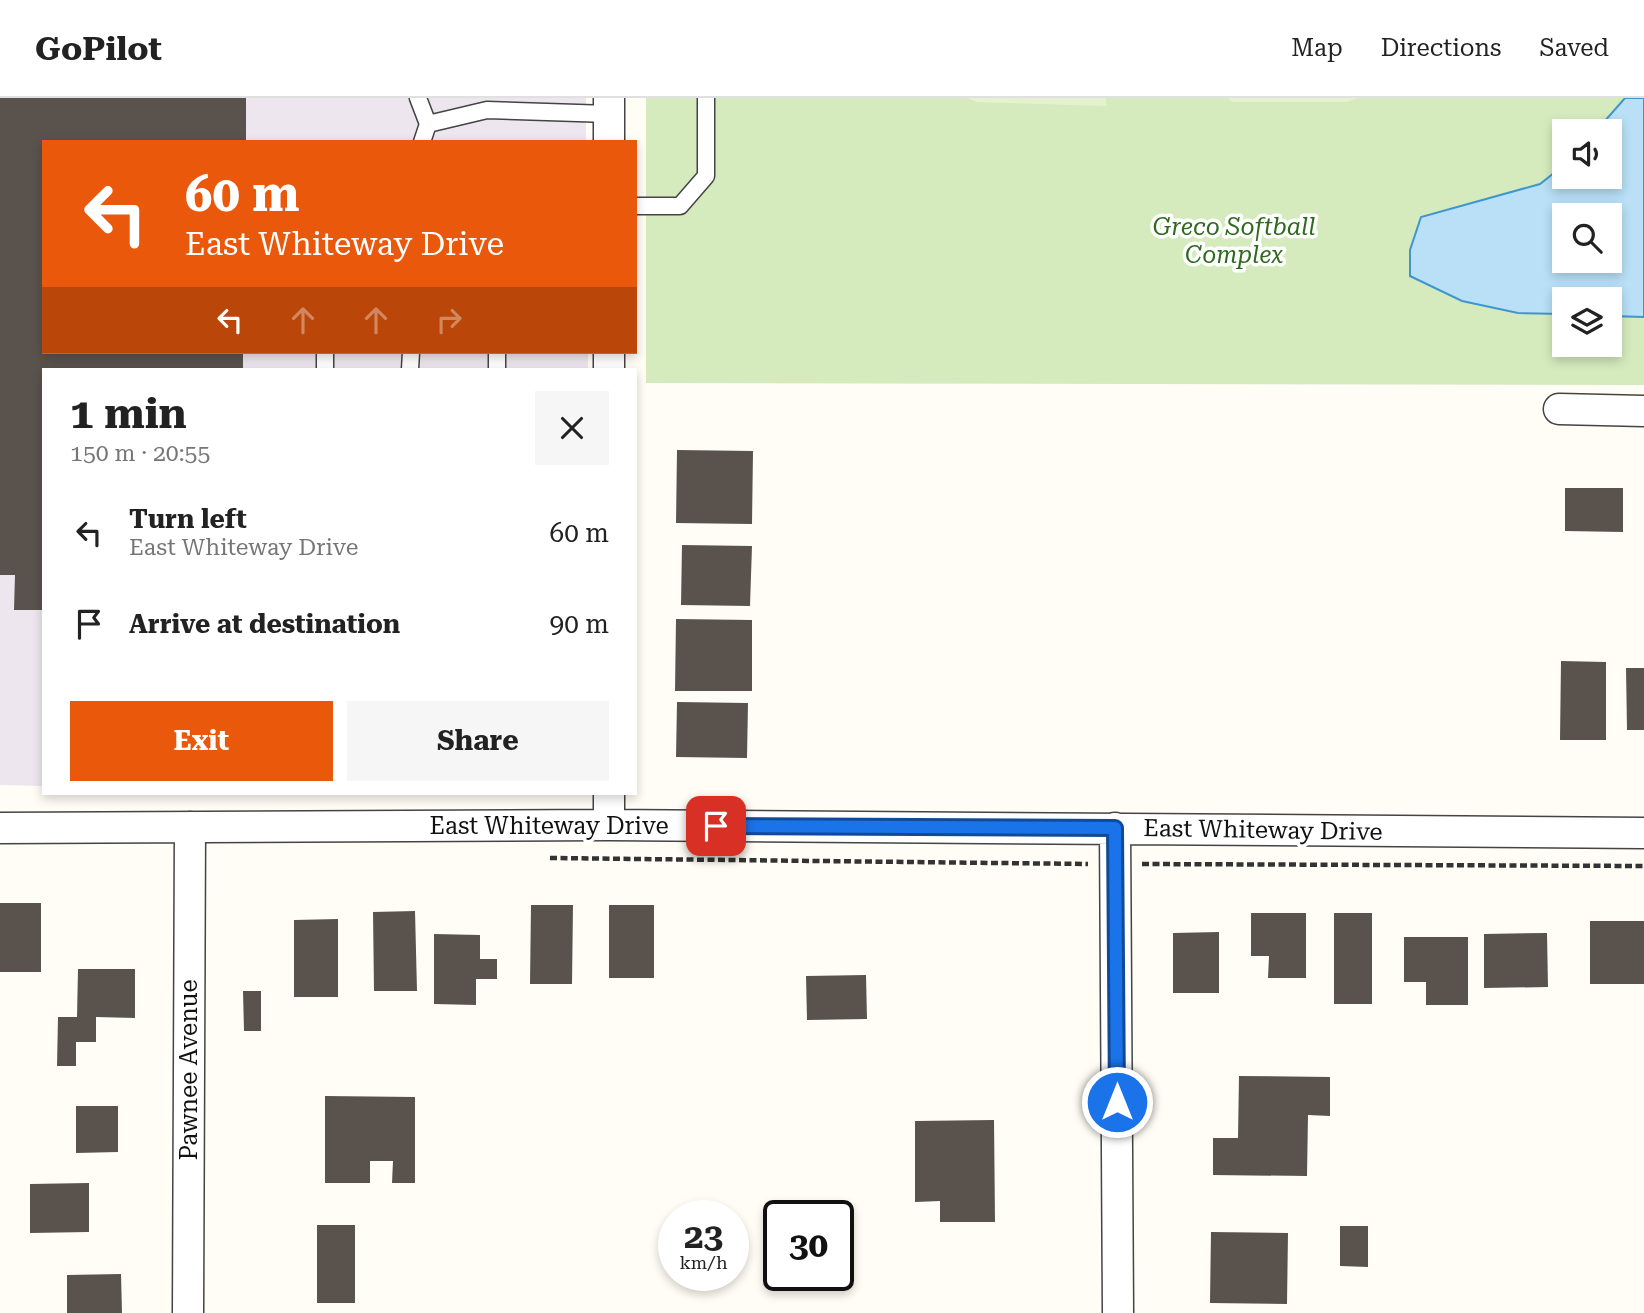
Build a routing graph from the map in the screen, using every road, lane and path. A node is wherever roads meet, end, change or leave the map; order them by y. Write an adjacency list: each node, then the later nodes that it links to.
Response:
1 (418, 98): 4 (lane)
2 (706, 98): 6 (lane)
3 (610, 118): 4 (lane)
4 (428, 124): 5 (lane)
5 (423, 140)
6 (637, 206)
7 (1559, 409): 8 (street)
8 (1644, 411)
9 (610, 795): 10 (street)
10 (610, 825): 11 (street, East Whiteway Drive); 13 (street, East Whiteway Drive)
11 (190, 827): 12 (street, East Whiteway Drive); 18 (street, Pawnee Avenue)
12 (0, 828)
13 (1115, 828): 14 (street, East Whiteway Drive); 16 (street)
14 (1644, 833)
15 (549, 858): 16 (path)
16 (1115, 864): 17 (path); 19 (street)
17 (1644, 866)
18 (188, 1313)
19 (1118, 1313)

